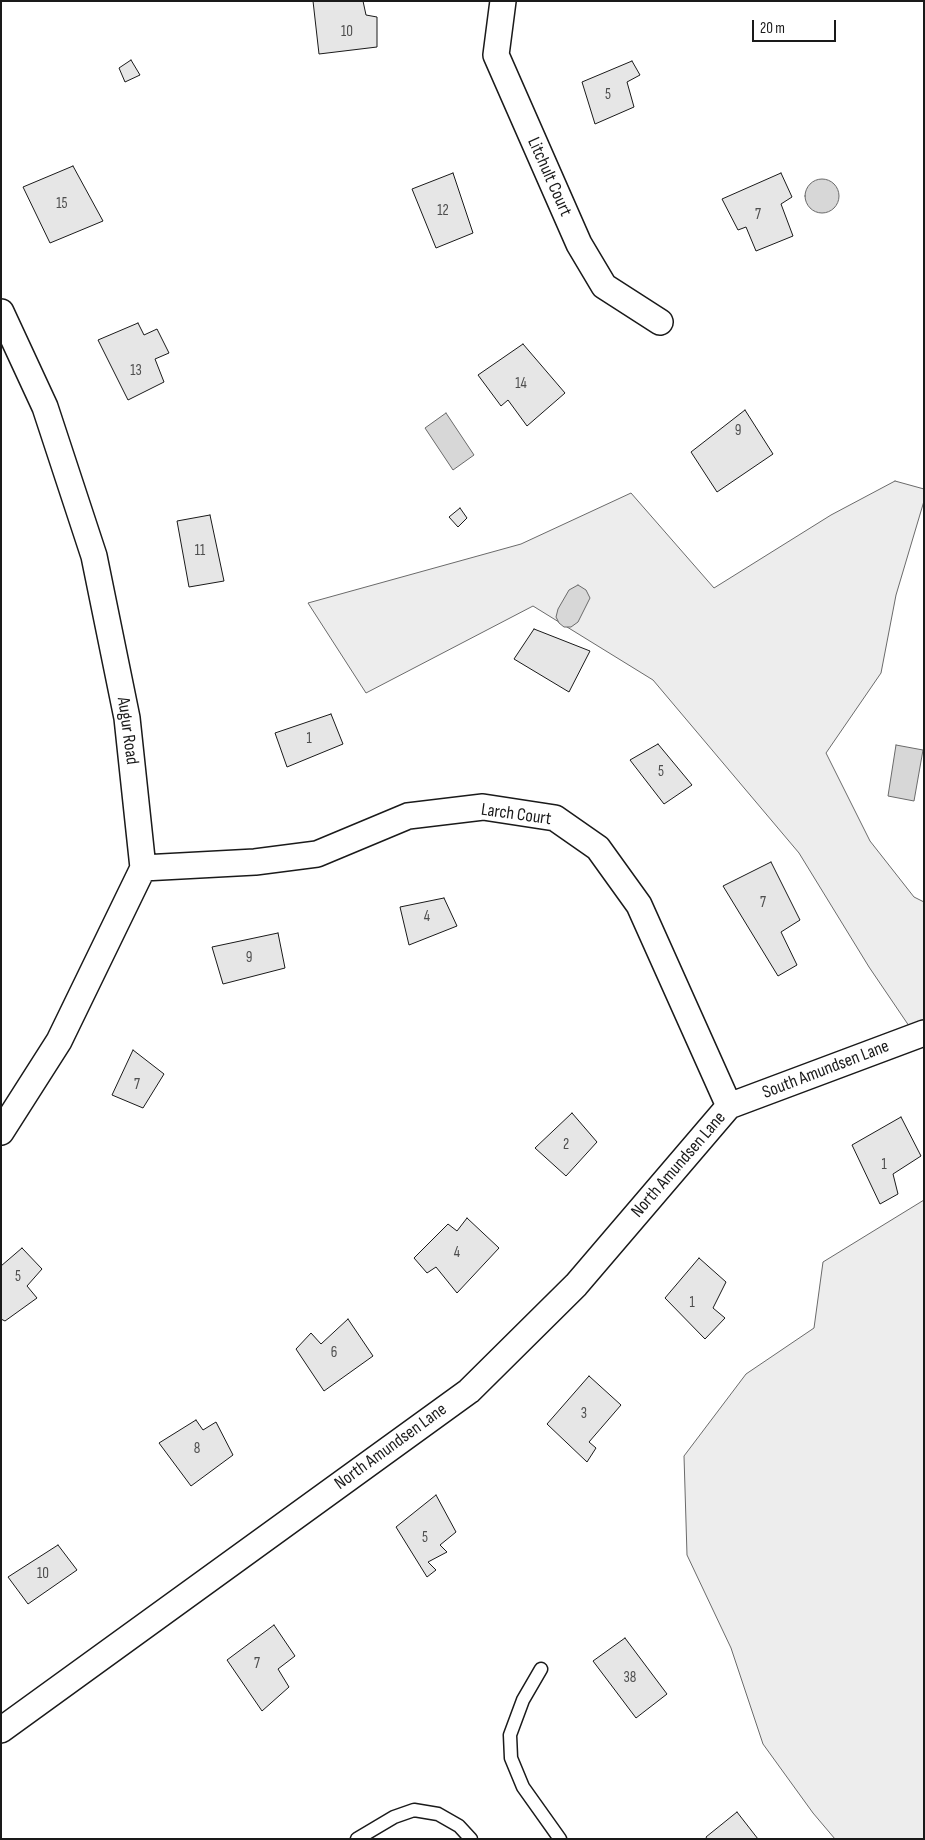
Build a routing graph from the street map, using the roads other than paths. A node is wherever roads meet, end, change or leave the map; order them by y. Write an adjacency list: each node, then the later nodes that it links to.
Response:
1 (503, 1): 3 (street, Litchult Court)
2 (1, 312): 4 (street, Augur Road)
3 (660, 322)
4 (143, 868): 6 (street, Larch Court); 7 (street)
5 (924, 1033): 6 (street, South Amundsen Lane)
6 (729, 1106): 9 (street, North Amundsen Lane)
7 (1, 1132)
8 (541, 1669): 12 (lane)
9 (1, 1730)
10 (357, 1839): 11 (lane)
11 (471, 1839)
12 (560, 1839)

